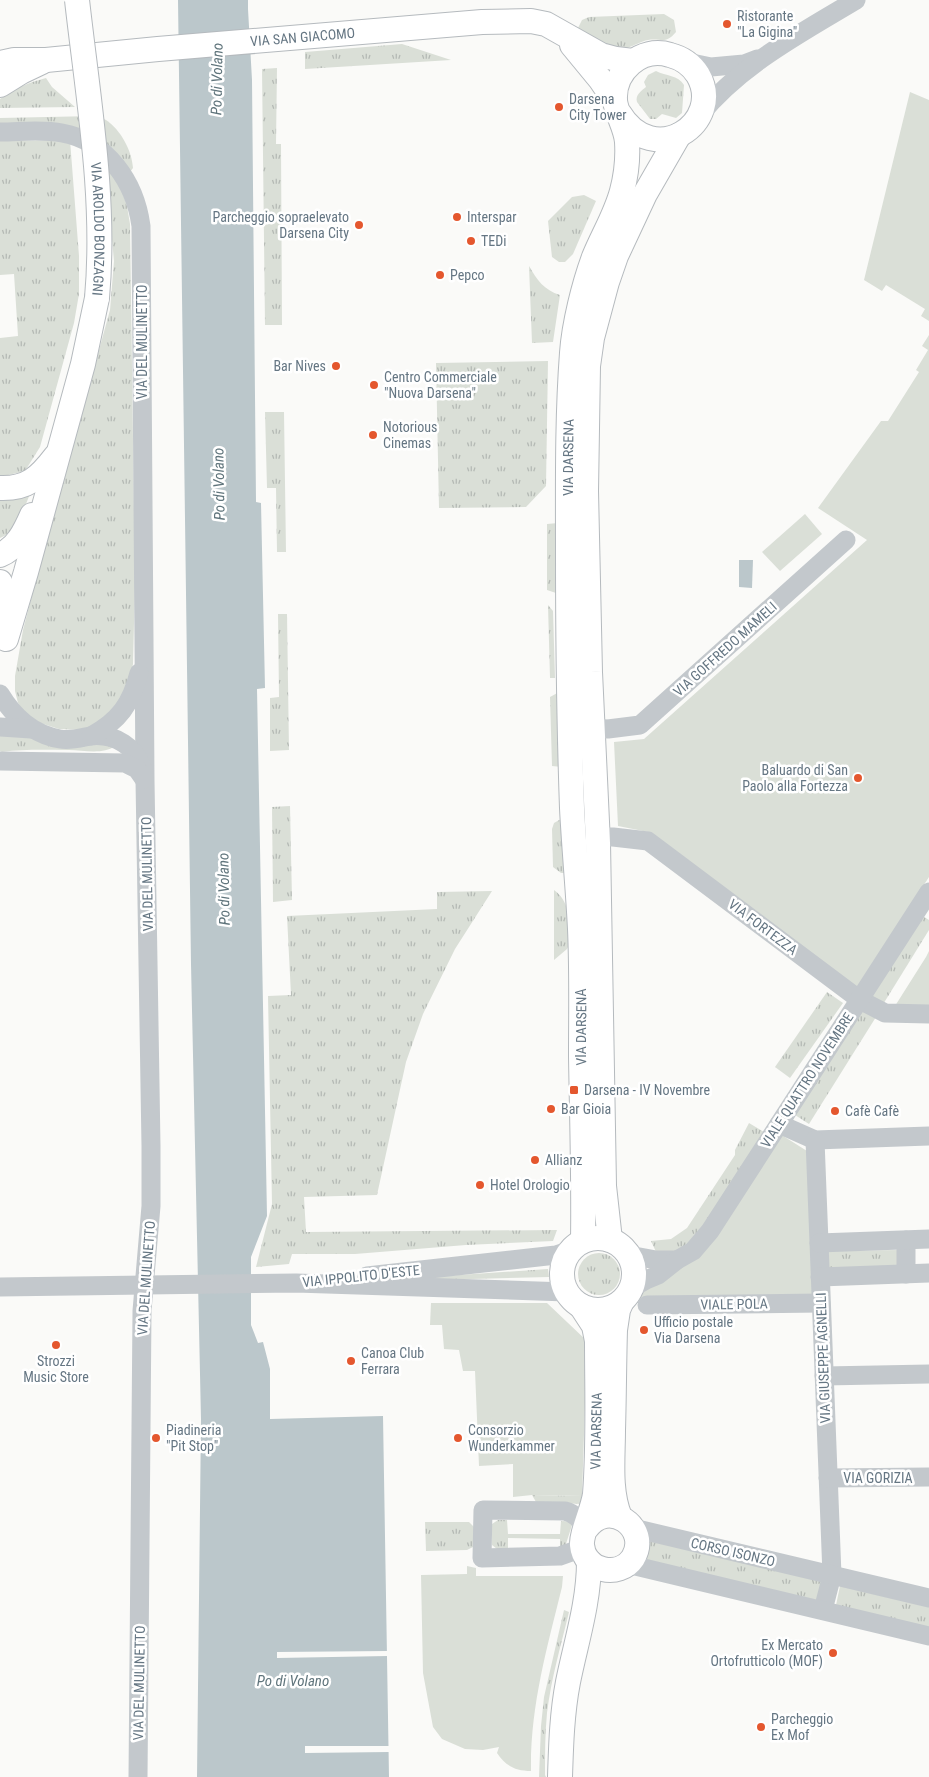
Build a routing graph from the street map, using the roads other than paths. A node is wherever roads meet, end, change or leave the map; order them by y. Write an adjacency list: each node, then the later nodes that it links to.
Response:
1 (77, 0): 14 (main road, VIA AROLDO BONZAGNI, bridge)
2 (856, 0): 4 (street)
3 (559, 30): 5 (main road, VIA SAN GIACOMO); 6 (main road, VIA SAN GIACOMO); 10 (main road, VIA SAN GIACOMO)
4 (763, 57): 7 (street); 11 (street)
5 (46, 60): 8 (main road); 9 (main road)
6 (633, 61): 7 (main road); 10 (main road, VIA DARSENA)
7 (687, 62): 11 (main road)
8 (0, 63)
9 (0, 85)
10 (617, 107): 13 (main road); 29 (main road, VIA DARSENA)
11 (697, 118): 13 (main road, VIA DARSENA)
12 (0, 132): 20 (street, VIA DEL MULINETTO)
13 (679, 135): 23 (main road, VIA DARSENA)
14 (58, 454): 15 (main road, VIA AROLDO BONZAGNI); 17 (main road, VIA AROLDO BONZAGNI); 19 (main road, VIA AROLDO BONZAGNI)
15 (0, 488)
16 (846, 540): 23 (street, VIA GOFFREDO MAMELI)
17 (0, 555)
18 (0, 582): 19 (main road)
19 (3, 645)
20 (144, 652): 25 (street, VIA DEL MULINETTO); 28 (street, VIA DEL MULINETTO)
21 (0, 694): 24 (street, VIA DEL MULINETTO)
22 (0, 727): 24 (street, VIA DEL MULINETTO)
23 (592, 728): 30 (main road, VIA DARSENA)
24 (31, 729): 25 (street, VIA DEL MULINETTO)
25 (89, 736): 28 (street, VIA DEL MULINETTO)
26 (9, 762): 27 (street); 28 (street)
27 (0, 770)
28 (145, 780): 49 (street, VIA DEL MULINETTO)
29 (572, 813): 30 (main road); 42 (main road, VIA DARSENA)
30 (596, 813): 31 (main road, VIA DARSENA)
31 (598, 837): 33 (street, VIA FORTEZZA); 38 (main road, VIA DARSENA)
32 (926, 905): 33 (street, VIALE QUATTRO NOVEMBRE)
33 (860, 1000): 34 (street, VIA FORTEZZA); 35 (street, VIALE QUATTRO NOVEMBRE)
34 (929, 1014)
35 (779, 1124): 37 (street); 44 (street, VIALE QUATTRO NOVEMBRE)
36 (929, 1136): 37 (street)
37 (815, 1140): 41 (street, VIA GIUSEPPE AGNELLI)
38 (610, 1240): 42 (main road); 43 (main road)
39 (906, 1240): 40 (street); 41 (street); 46 (street)
40 (929, 1240)
41 (819, 1243): 47 (street, VIA GIUSEPPE AGNELLI)
42 (577, 1246): 48 (street, VIA IPPOLITO D'ESTE); 52 (main road, VIA DARSENA)
43 (629, 1255): 44 (street); 51 (main road, VIA DARSENA)
44 (677, 1260): 51 (street, VIALE QUATTRO NOVEMBRE)
45 (929, 1273): 46 (street)
46 (906, 1274): 47 (street)
47 (820, 1277): 53 (street, VIA GIUSEPPE AGNELLI)
48 (296, 1283): 49 (street); 52 (street, VIA IPPOLITO D'ESTE)
49 (144, 1286): 50 (street); 66 (street, VIA DEL MULINETTO)
50 (0, 1288)
51 (634, 1298): 52 (main road); 53 (street, VIALE POLA); 58 (main road, VIA DARSENA)
52 (574, 1299): 59 (main road, VIA DARSENA)
53 (821, 1303): 55 (street, VIA GIUSEPPE AGNELLI)
54 (929, 1374): 55 (street)
55 (824, 1376): 57 (street, VIA GIUSEPPE AGNELLI)
56 (929, 1477): 57 (street, VIA GORIZIA)
57 (828, 1478): 61 (street, VIA GIUSEPPE AGNELLI)
58 (626, 1523): 59 (main road); 60 (main road, VIA DARSENA); 61 (street, CORSO ISONZO)
59 (585, 1545): 59 (street); 60 (main road); 63 (main road, VIA DARSENA)
60 (620, 1567): 63 (main road, VIA DARSENA); 64 (street)
61 (832, 1575): 62 (street, CORSO ISONZO); 64 (street)
62 (929, 1598)
63 (586, 1600): 67 (main road, VIA DARSENA)
64 (823, 1610): 65 (street)
65 (929, 1636)
66 (138, 1777)
67 (560, 1777)

